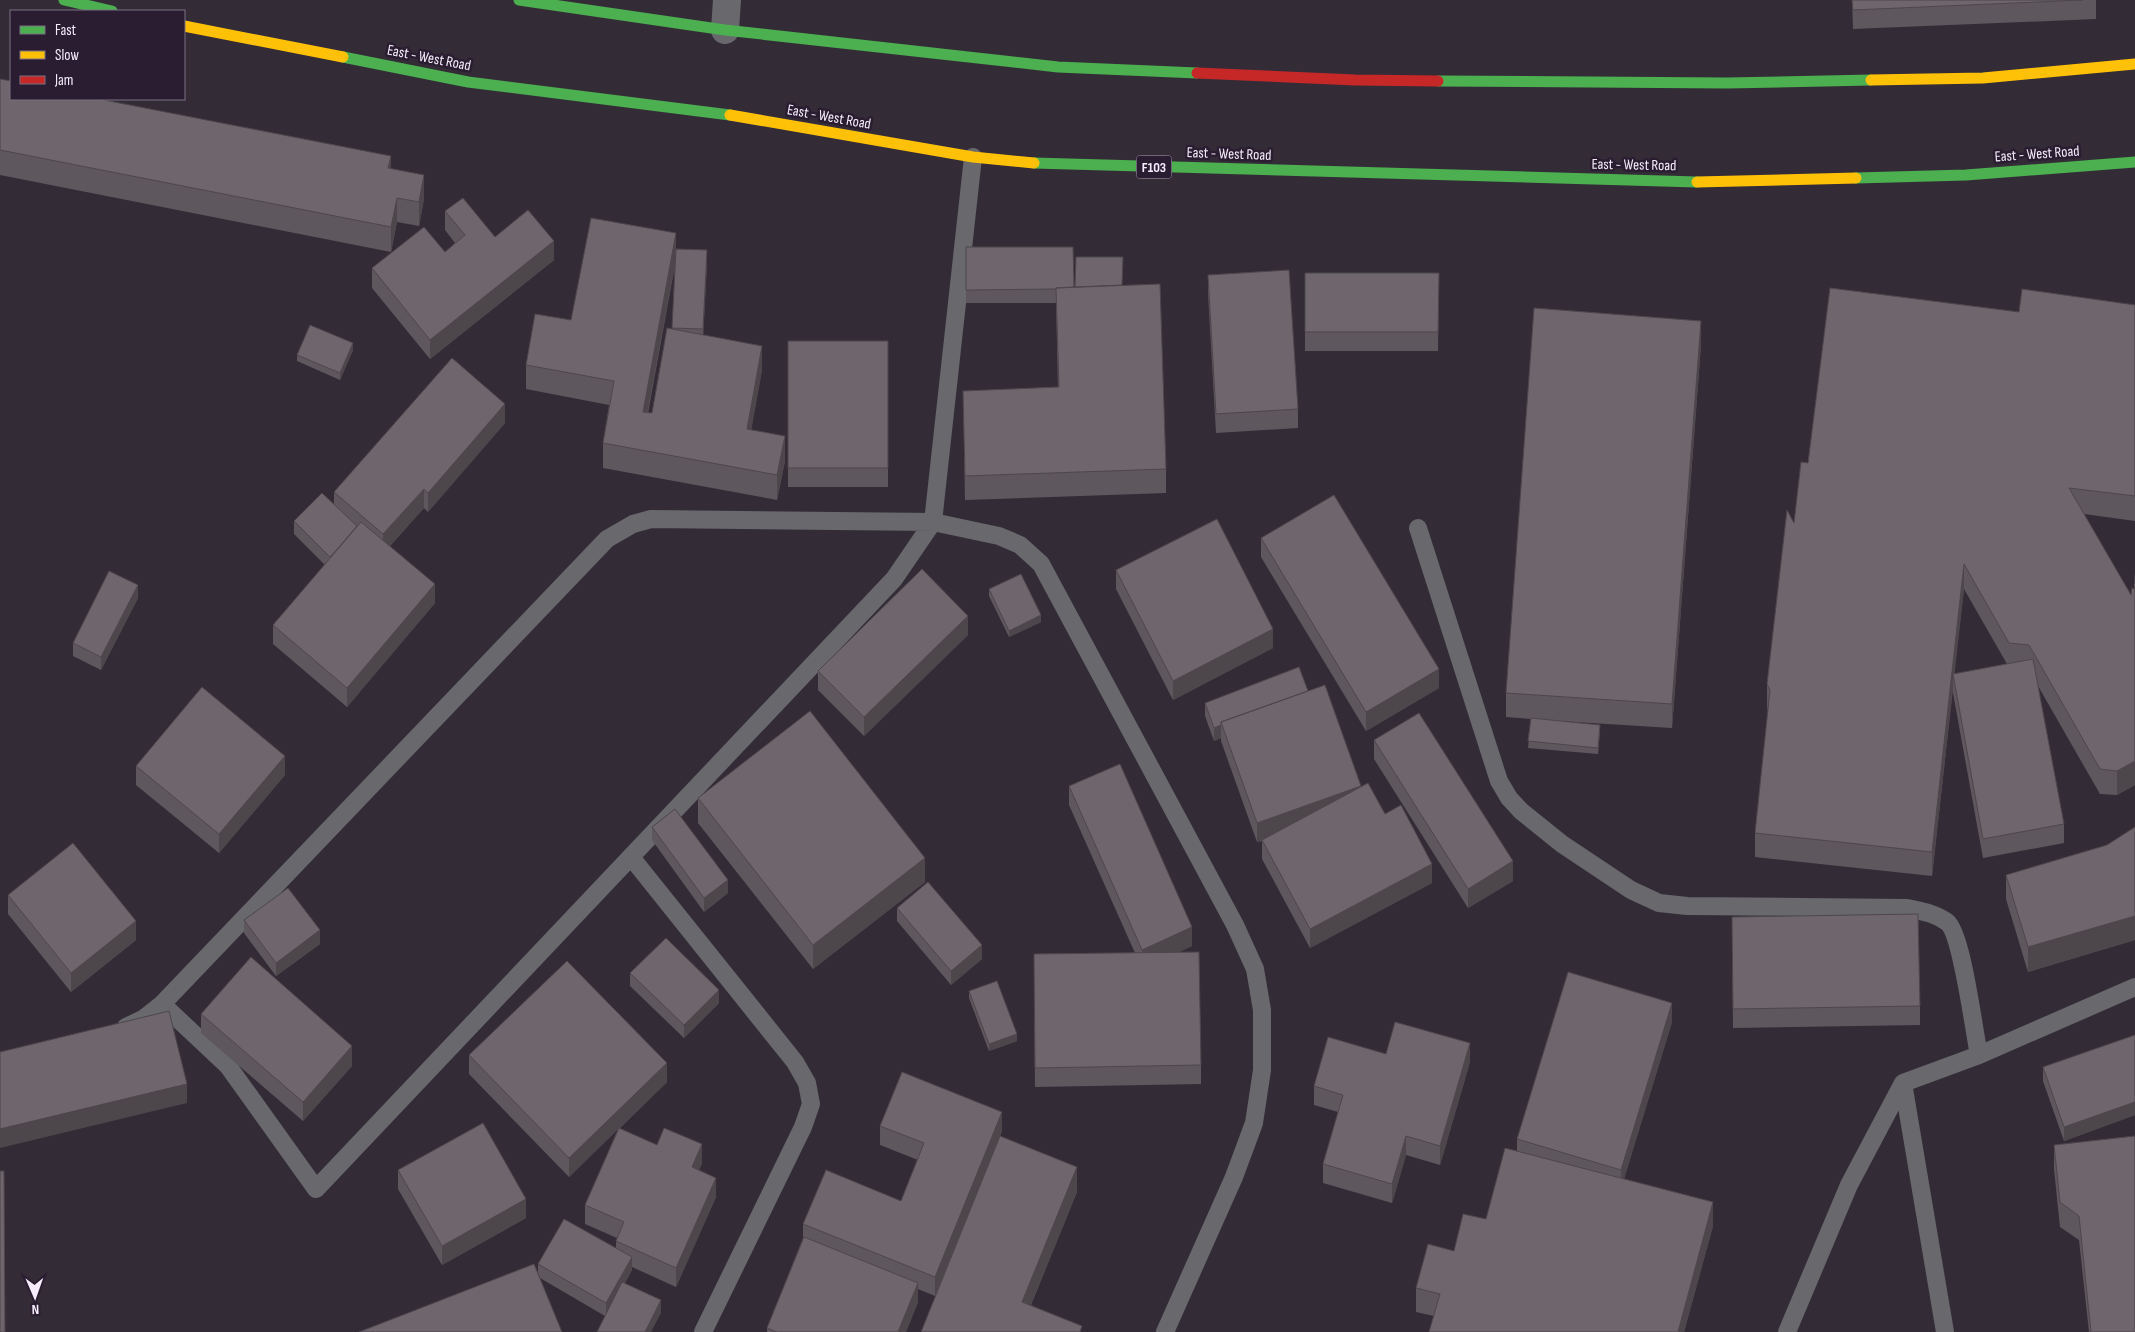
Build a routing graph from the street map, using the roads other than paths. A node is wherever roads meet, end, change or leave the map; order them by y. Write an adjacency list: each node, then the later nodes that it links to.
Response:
1 (64, 0): 4 (main road)
2 (519, 0): 6 (main road)
3 (727, 0): 6 (street)
4 (108, 10)
5 (185, 26): 8 (main road, East - West Road / F103)
6 (725, 30): 7 (main road)
7 (2135, 64)
8 (973, 157): 9 (main road, East - West Road / F103); 10 (lane)
9 (2135, 162)
10 (933, 522): 12 (lane); 14 (lane); 19 (lane)
11 (1418, 528): 16 (lane)
12 (631, 857): 14 (lane); 18 (lane)
13 (2135, 987): 16 (lane)
14 (162, 1004): 15 (lane)
15 (111, 1034)
16 (1979, 1055): 17 (lane)
17 (1902, 1083): 20 (lane); 21 (lane)
18 (703, 1332)
19 (1165, 1332)
20 (1787, 1332)
21 (1945, 1332)

